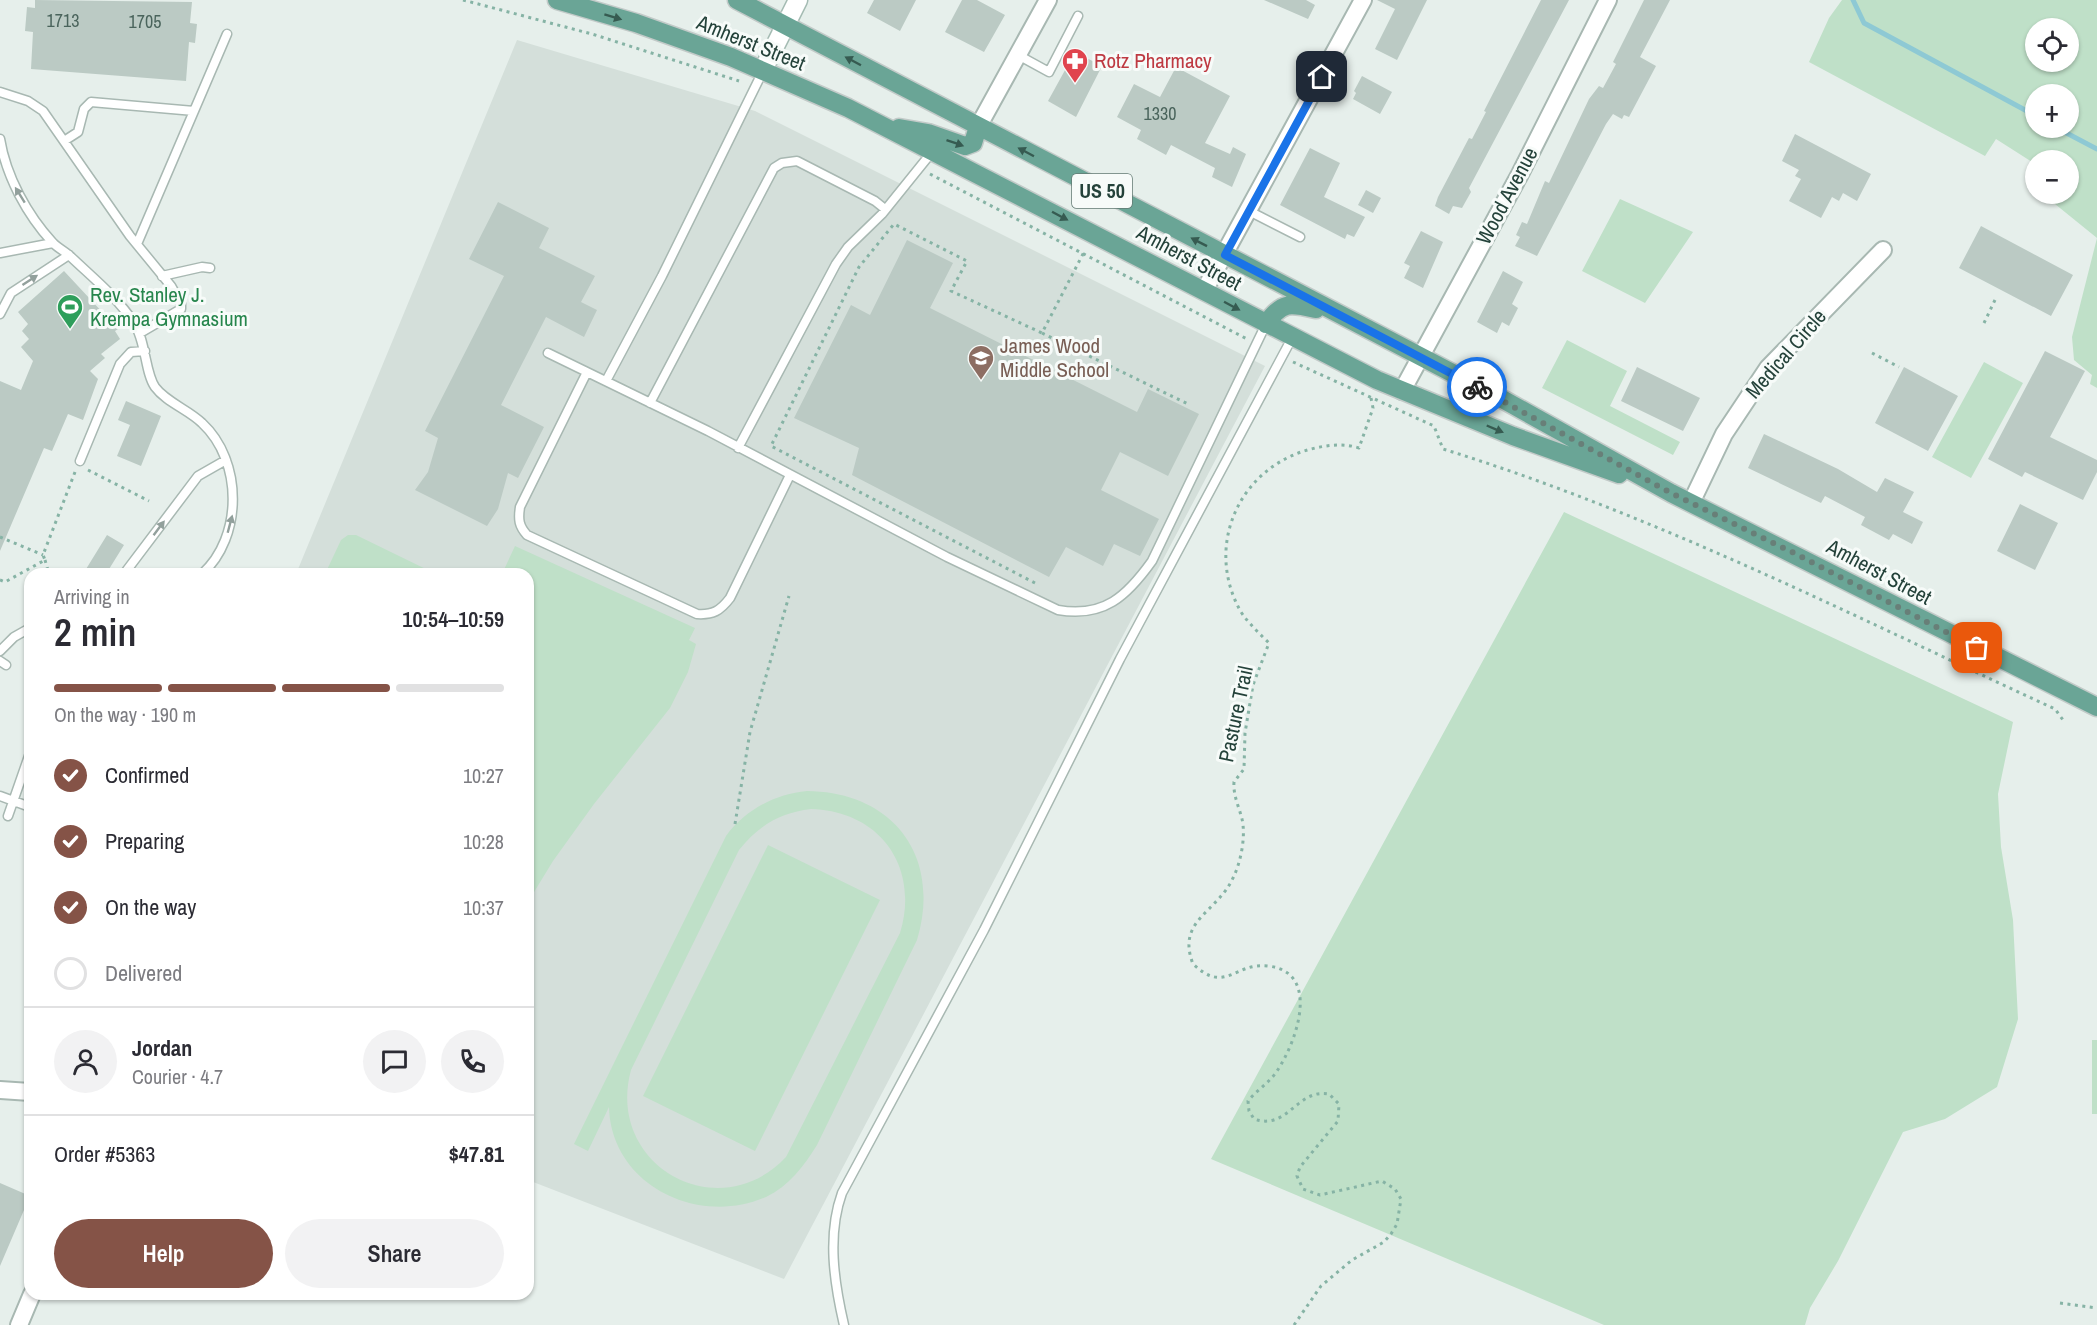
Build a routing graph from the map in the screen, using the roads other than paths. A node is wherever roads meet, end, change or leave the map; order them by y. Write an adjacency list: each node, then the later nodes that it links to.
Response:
1 (557, 0): 11 (main road, Amherst Street / US 50, one-way to 11)
2 (737, 0): 8 (main road, Amherst Street / US 50)
3 (798, 0): 8 (main road)
4 (1048, 0): 10 (street)
5 (1363, 0): 20 (street)
6 (1608, 0): 38 (street, Wood Avenue)
7 (1078, 16): 10 (lane)
8 (785, 25): 11 (main road); 15 (main road, Amherst Street / US 50, one-way to 8)
9 (227, 34): 13 (lane)
10 (1018, 55): 15 (street)
11 (763, 70): 14 (main road, Amherst Street / US 50); 40 (lane)
12 (0, 92): 17 (lane)
13 (194, 111): 17 (lane); 23 (lane)
14 (880, 124): 15 (main road, one-way to 15); 18 (main road, Amherst Street / US 50)
15 (978, 127): 27 (main road, Amherst Street / US 50, one-way to 15)
16 (0, 139): 22 (lane, one-way to 16)
17 (64, 141): 23 (lane)
18 (933, 151): 19 (lane); 30 (main road, Amherst Street / US 50, one-way to 30)
19 (885, 209): 42 (lane); 43 (lane)
20 (1249, 211): 21 (lane); 27 (street)
21 (1300, 237)
22 (53, 243): 25 (lane); 26 (lane)
23 (136, 244): 29 (lane)
24 (1882, 250): 48 (street, Medical Circle)
25 (0, 253)
26 (69, 255): 31 (lane, one-way to 26); 34 (lane)
27 (1225, 255): 30 (street); 32 (main road, Amherst Street / US 50)
28 (210, 268): 29 (lane)
29 (162, 276): 34 (lane)
30 (1204, 291): 33 (main road, Amherst Street / US 50, one-way to 33)
31 (0, 314)
32 (1341, 315): 33 (main road); 38 (main road, Amherst Street / US 50)
33 (1266, 324): 35 (main road, Amherst Street / US 50); 46 (lane)
34 (140, 333): 36 (lane)
35 (1292, 338): 41 (main road, Amherst Street / US 50); 63 (lane)
36 (145, 351): 44 (lane); 45 (lane)
37 (548, 353): 39 (lane)
38 (1418, 357): 41 (street, Wood Avenue); 47 (main road, Amherst Street / US 50)
39 (587, 372): 40 (lane); 46 (lane)
40 (606, 381): 42 (lane)
41 (1402, 391): 47 (main road, Amherst Street / US 50, one-way to 47)
42 (650, 403): 43 (lane)
43 (738, 448): 46 (lane)
44 (226, 460): 49 (lane, one-way to 44); 50 (lane, one-way to 44)
45 (80, 461)
46 (790, 475)
47 (1671, 493): 48 (main road, Amherst Street / US 50)
48 (1691, 503): 53 (main road, Amherst Street / US 50)
49 (129, 568)
50 (207, 568)
51 (24, 631): 52 (lane)
52 (0, 651)
53 (2097, 707)
54 (24, 771): 56 (lane)
55 (0, 796): 56 (lane)
56 (14, 801): 57 (lane); 58 (lane)
57 (24, 805)
58 (8, 816)
59 (0, 1090): 60 (street)
60 (24, 1092)
61 (29, 1300): 62 (street)
62 (19, 1325)
63 (844, 1325)

